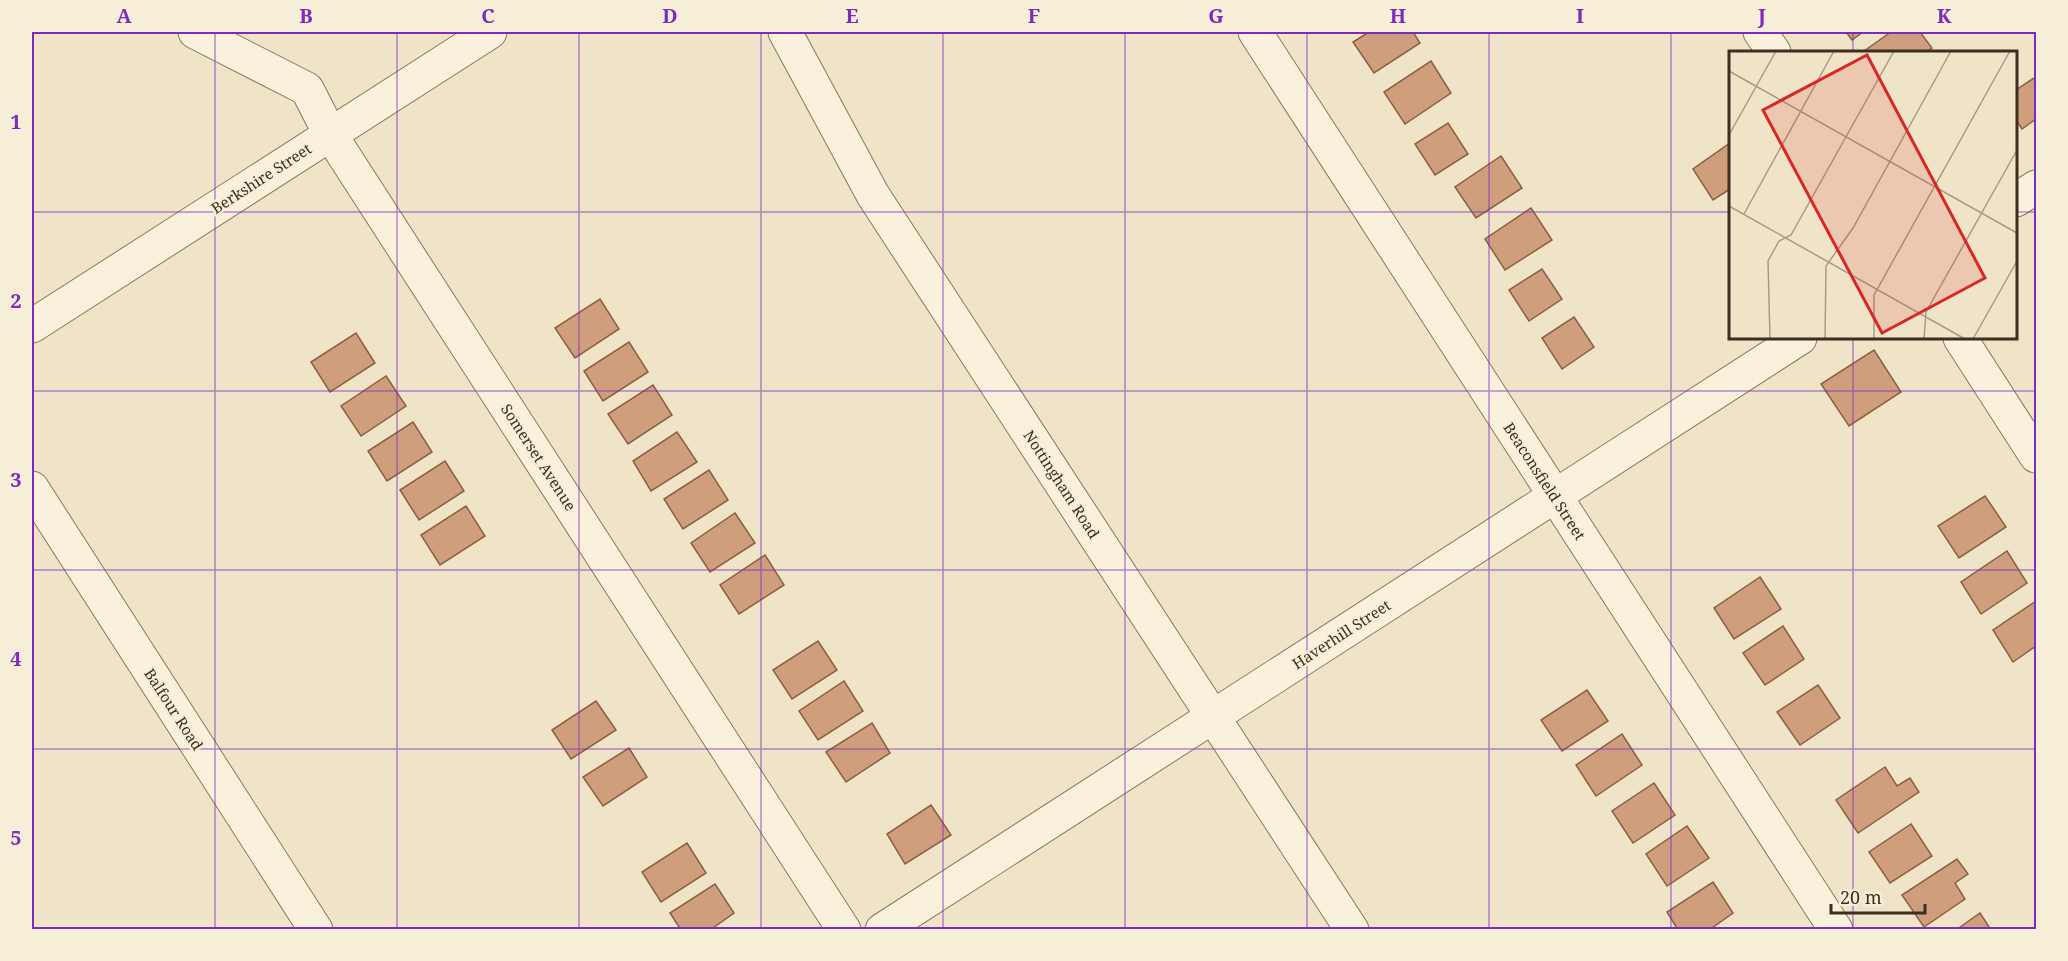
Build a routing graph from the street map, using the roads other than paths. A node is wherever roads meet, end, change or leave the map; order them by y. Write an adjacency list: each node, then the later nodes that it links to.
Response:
1 (195, 32): 7 (street, Somerset Avenue)
2 (490, 32): 7 (street, Berkshire Street)
3 (785, 32): 16 (street, Nottingham Road)
4 (1255, 32): 15 (street, Beaconsfield Street)
5 (1760, 32): 6 (street)
6 (1773, 51)
7 (330, 134): 10 (street, Berkshire Street); 18 (street, Somerset Avenue)
8 (2037, 187): 9 (street)
9 (2017, 199)
10 (32, 326)
11 (1798, 339): 15 (street, Haverhill Street)
12 (1961, 339): 13 (street)
13 (2037, 456)
14 (32, 488): 17 (street, Balfour Road)
15 (1555, 496): 16 (street, Haverhill Street); 21 (street, Beaconsfield Street)
16 (1214, 716): 19 (street, Haverhill Street); 20 (street, Nottingham Road)
17 (316, 930)
18 (844, 930)
19 (882, 930)
20 (1352, 930)
21 (1836, 930)

